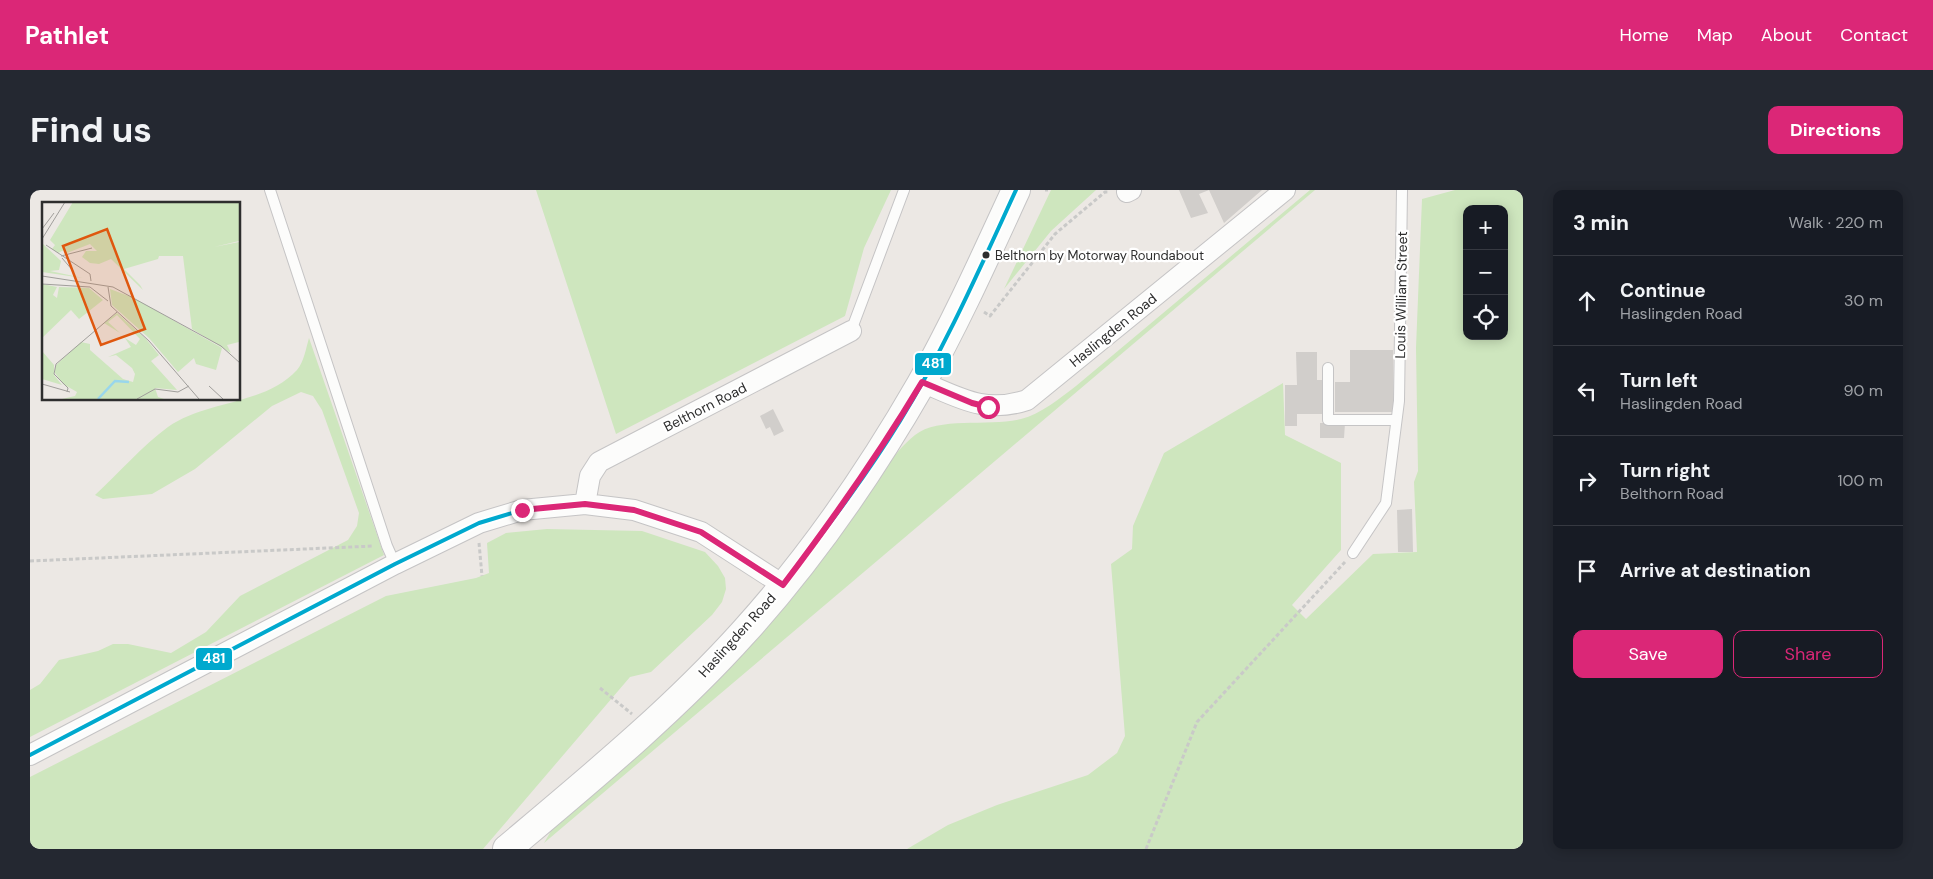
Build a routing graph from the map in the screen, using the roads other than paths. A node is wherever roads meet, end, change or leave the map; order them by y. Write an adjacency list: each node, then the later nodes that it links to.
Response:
1 (270, 190): 12 (lane)
2 (904, 190): 6 (lane)
3 (1016, 190): 8 (main road, Haslingden Road)
4 (1285, 190): 8 (street, Haslingden Road)
5 (1402, 190): 9 (lane, Louis William Street)
6 (852, 331): 10 (street, Belthorn Road)
7 (1328, 368): 9 (lane)
8 (922, 382): 13 (main road, Haslingden Road)
9 (1396, 420): 11 (lane, Louis William Street)
10 (585, 504): 12 (street); 13 (street)
11 (1353, 554)
12 (395, 564): 14 (street)
13 (783, 585): 15 (main road, Haslingden Road)
14 (30, 755)
15 (507, 849)

